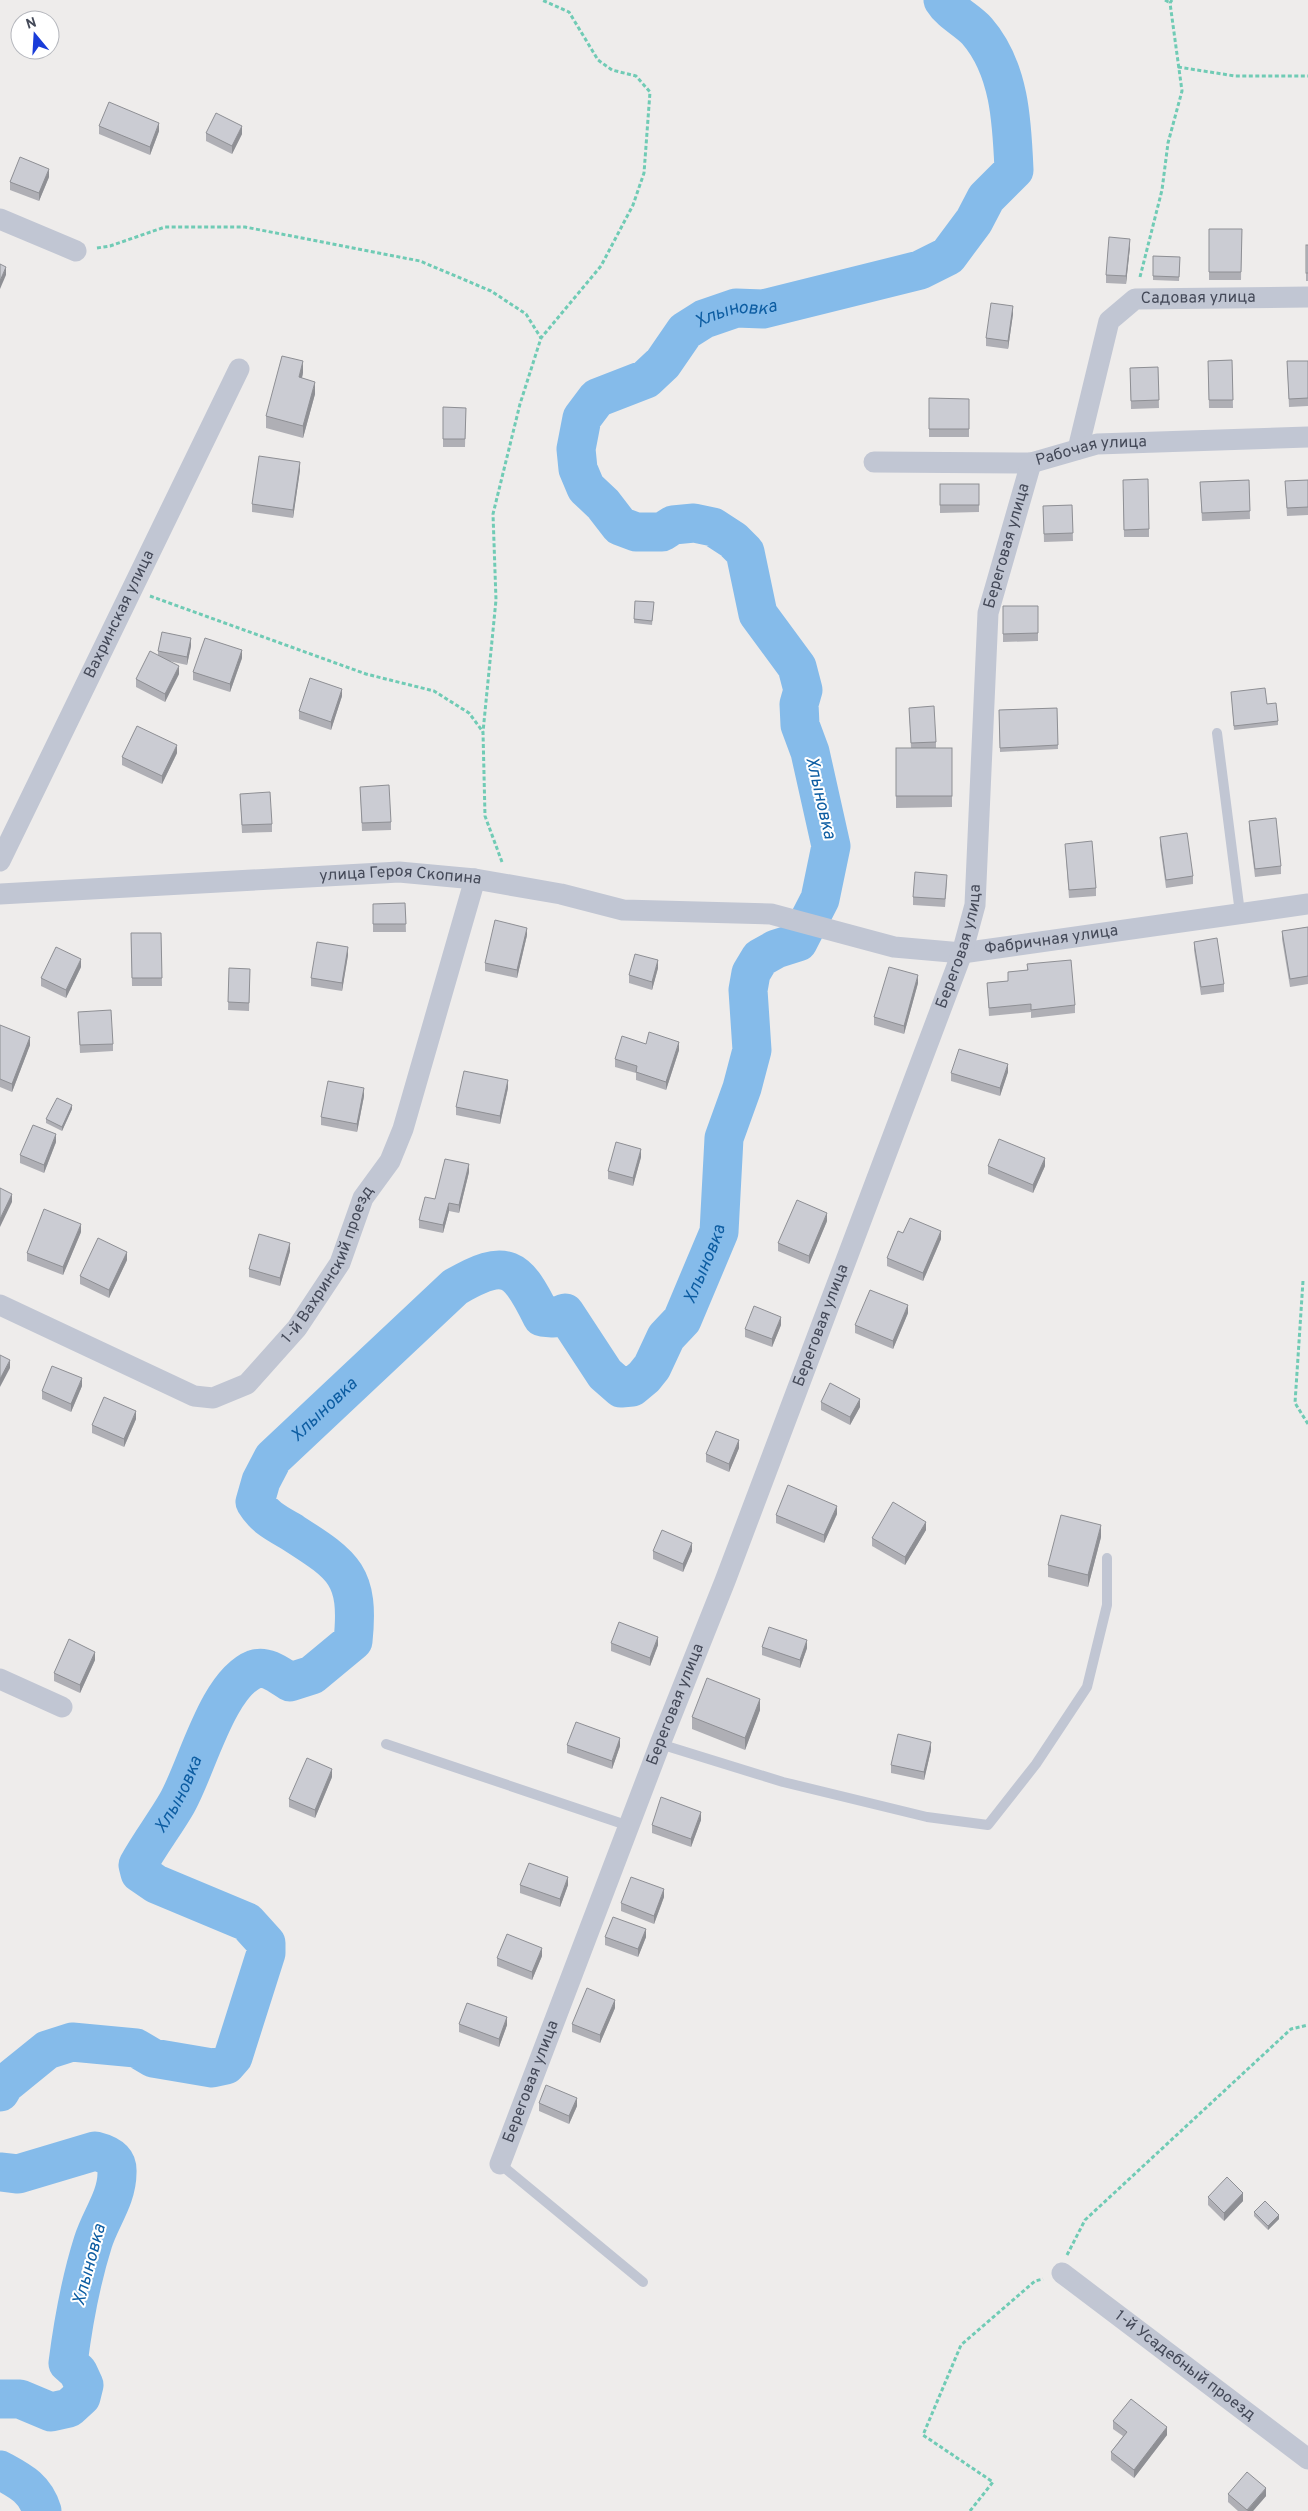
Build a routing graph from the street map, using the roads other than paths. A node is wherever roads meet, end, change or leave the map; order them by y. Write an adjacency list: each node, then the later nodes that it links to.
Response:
1 (0, 219): 2 (street)
2 (76, 251)
3 (1308, 297): 6 (street, Садовая улица)
4 (239, 369): 10 (street, Вахринская улица)
5 (1308, 438): 6 (street, Рабочая улица)
6 (1078, 449): 8 (street, Рабочая улица)
7 (874, 462): 8 (street, Рабочая улица)
8 (1030, 463): 16 (street, Береговая улица)
9 (1216, 733): 14 (lane)
10 (0, 861)
11 (475, 880): 12 (street, улица Героя Скопина); 15 (street, улица Героя Скопина); 17 (street, 1-й Вахринский проезд)
12 (0, 894)
13 (1308, 904): 14 (street, Фабричная улица)
14 (1240, 913): 16 (street, Фабричная улица)
15 (806, 922): 16 (street, Фабричная улица)
16 (962, 953): 22 (street, Береговая улица)
17 (0, 1305)
18 (1108, 1558): 22 (lane)
19 (0, 1679): 20 (street)
20 (62, 1707)
21 (386, 1744): 23 (lane)
22 (660, 1744): 23 (street, Береговая улица)
23 (629, 1826): 24 (street, Береговая улица)
24 (500, 2164): 26 (lane)
25 (1062, 2272): 27 (street, 1-й Усадебный проезд)
26 (643, 2282)
27 (1308, 2459)

